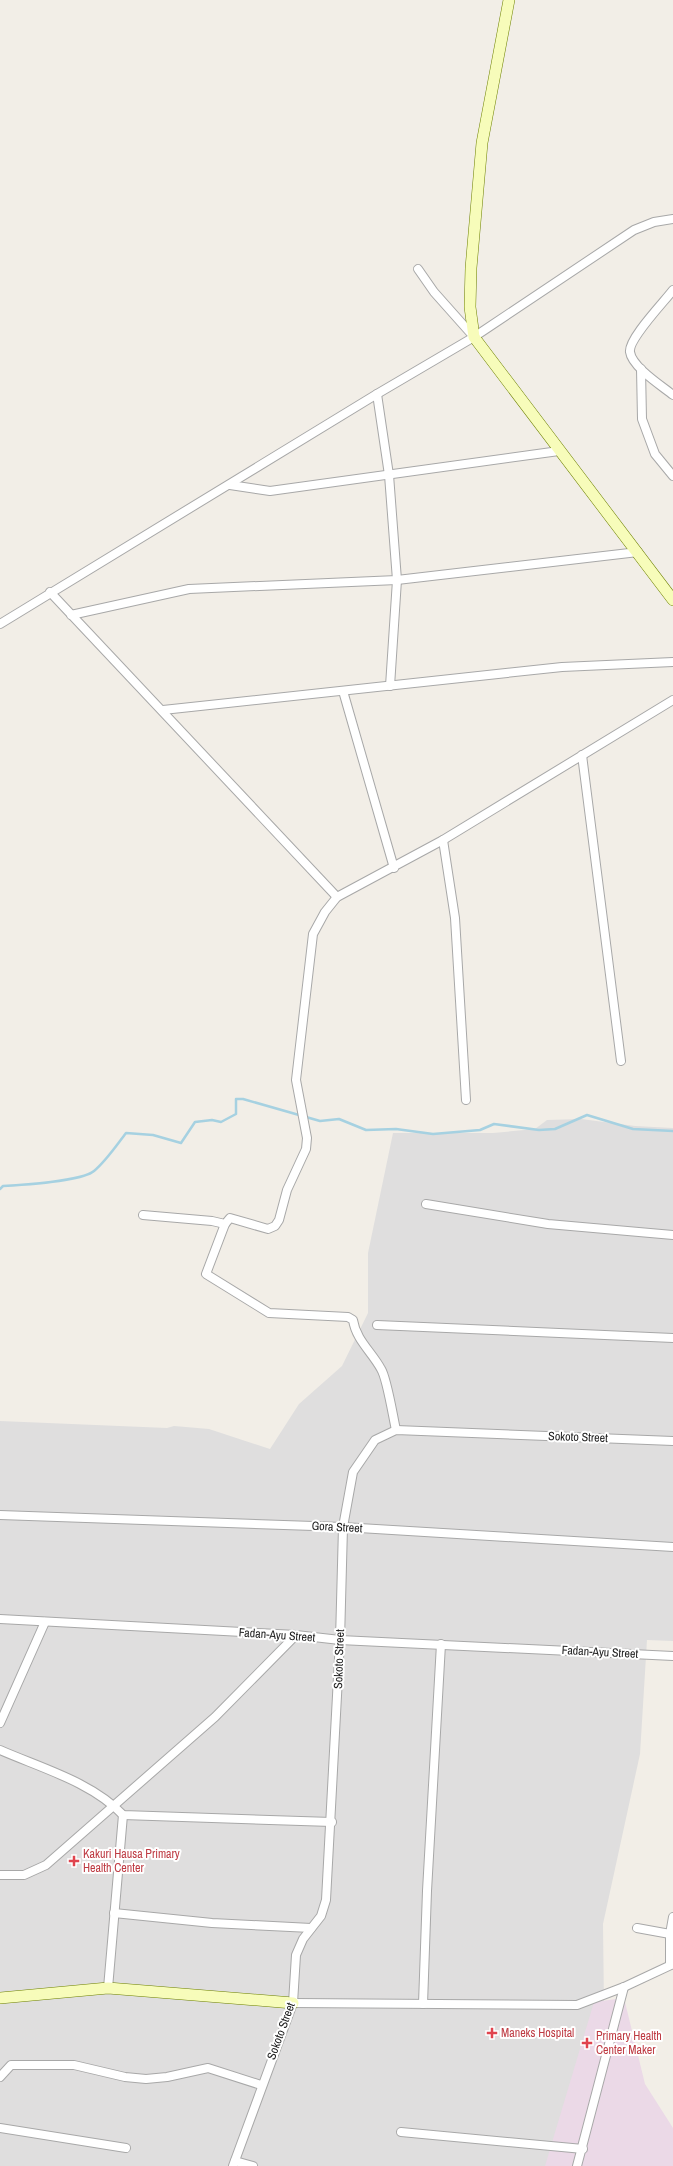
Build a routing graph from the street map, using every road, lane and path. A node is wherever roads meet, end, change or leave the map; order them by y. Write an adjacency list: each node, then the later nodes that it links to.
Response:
1 (509, 0): 5 (main road)
2 (673, 218): 5 (street)
3 (418, 269): 5 (street)
4 (673, 290): 6 (street)
5 (474, 337): 7 (street); 9 (main road)
6 (641, 369): 8 (street); 10 (street)
7 (377, 394): 11 (street); 13 (street)
8 (673, 395)
9 (559, 451): 11 (street); 14 (main road)
10 (670, 465): 12 (street)
11 (389, 475): 13 (street); 15 (street)
12 (673, 476)
13 (230, 485): 16 (street)
14 (638, 552): 15 (street); 17 (main road)
15 (397, 580): 18 (street); 21 (street)
16 (50, 592): 18 (street); 19 (street)
17 (673, 600)
18 (71, 615): 24 (street)
19 (0, 624)
20 (673, 662): 21 (street)
21 (390, 686): 22 (street)
22 (343, 691): 24 (street); 27 (street)
23 (673, 700): 25 (street)
24 (163, 710): 28 (street)
25 (582, 755): 26 (street); 29 (street)
26 (443, 840): 27 (street); 30 (street)
27 (394, 868): 28 (street)
28 (337, 897): 33 (street)
29 (621, 1061)
30 (466, 1100)
31 (426, 1204): 34 (street)
32 (143, 1216): 33 (street)
33 (225, 1224): 37 (street)
34 (673, 1235)
35 (377, 1325): 36 (street)
36 (673, 1338)
37 (396, 1430): 38 (street, Sokoto Street); 40 (street, Sokoto Street)
38 (673, 1441)
39 (0, 1515): 40 (street, Gora Street)
40 (343, 1527): 41 (street, Gora Street); 45 (street, Sokoto Street)
41 (673, 1547)
42 (0, 1619): 43 (street, Fadan-Ayu Street)
43 (46, 1622): 44 (street, Fadan-Ayu Street); 48 (street)
44 (296, 1635): 45 (street, Fadan-Ayu Street); 50 (street)
45 (340, 1640): 46 (street, Fadan-Ayu Street); 52 (street, Sokoto Street)
46 (441, 1644): 47 (street, Fadan-Ayu Street); 64 (street)
47 (673, 1656)
48 (0, 1723)
49 (0, 1750): 50 (street)
50 (113, 1804): 51 (street); 53 (street)
51 (123, 1815): 52 (street); 54 (street)
52 (332, 1822): 56 (street, Sokoto Street)
53 (0, 1875)
54 (114, 1913): 56 (street); 61 (street)
55 (673, 1917): 58 (street)
56 (311, 1928): 63 (street, Sokoto Street)
57 (637, 1928): 58 (street)
58 (670, 1934): 59 (street)
59 (672, 1964): 60 (street)
60 (624, 1987): 64 (street); 70 (street)
61 (108, 1988): 62 (main road); 63 (main road)
62 (0, 1998)
63 (293, 2003): 64 (street); 66 (street, Sokoto Street)
64 (423, 2004)
65 (0, 2077): 66 (street)
66 (261, 2085): 71 (street, Sokoto Street)
67 (0, 2128): 69 (street)
68 (401, 2132): 70 (street)
69 (126, 2148)
70 (583, 2149): 73 (street)
71 (234, 2164): 72 (street)
72 (253, 2166)
73 (578, 2166)

